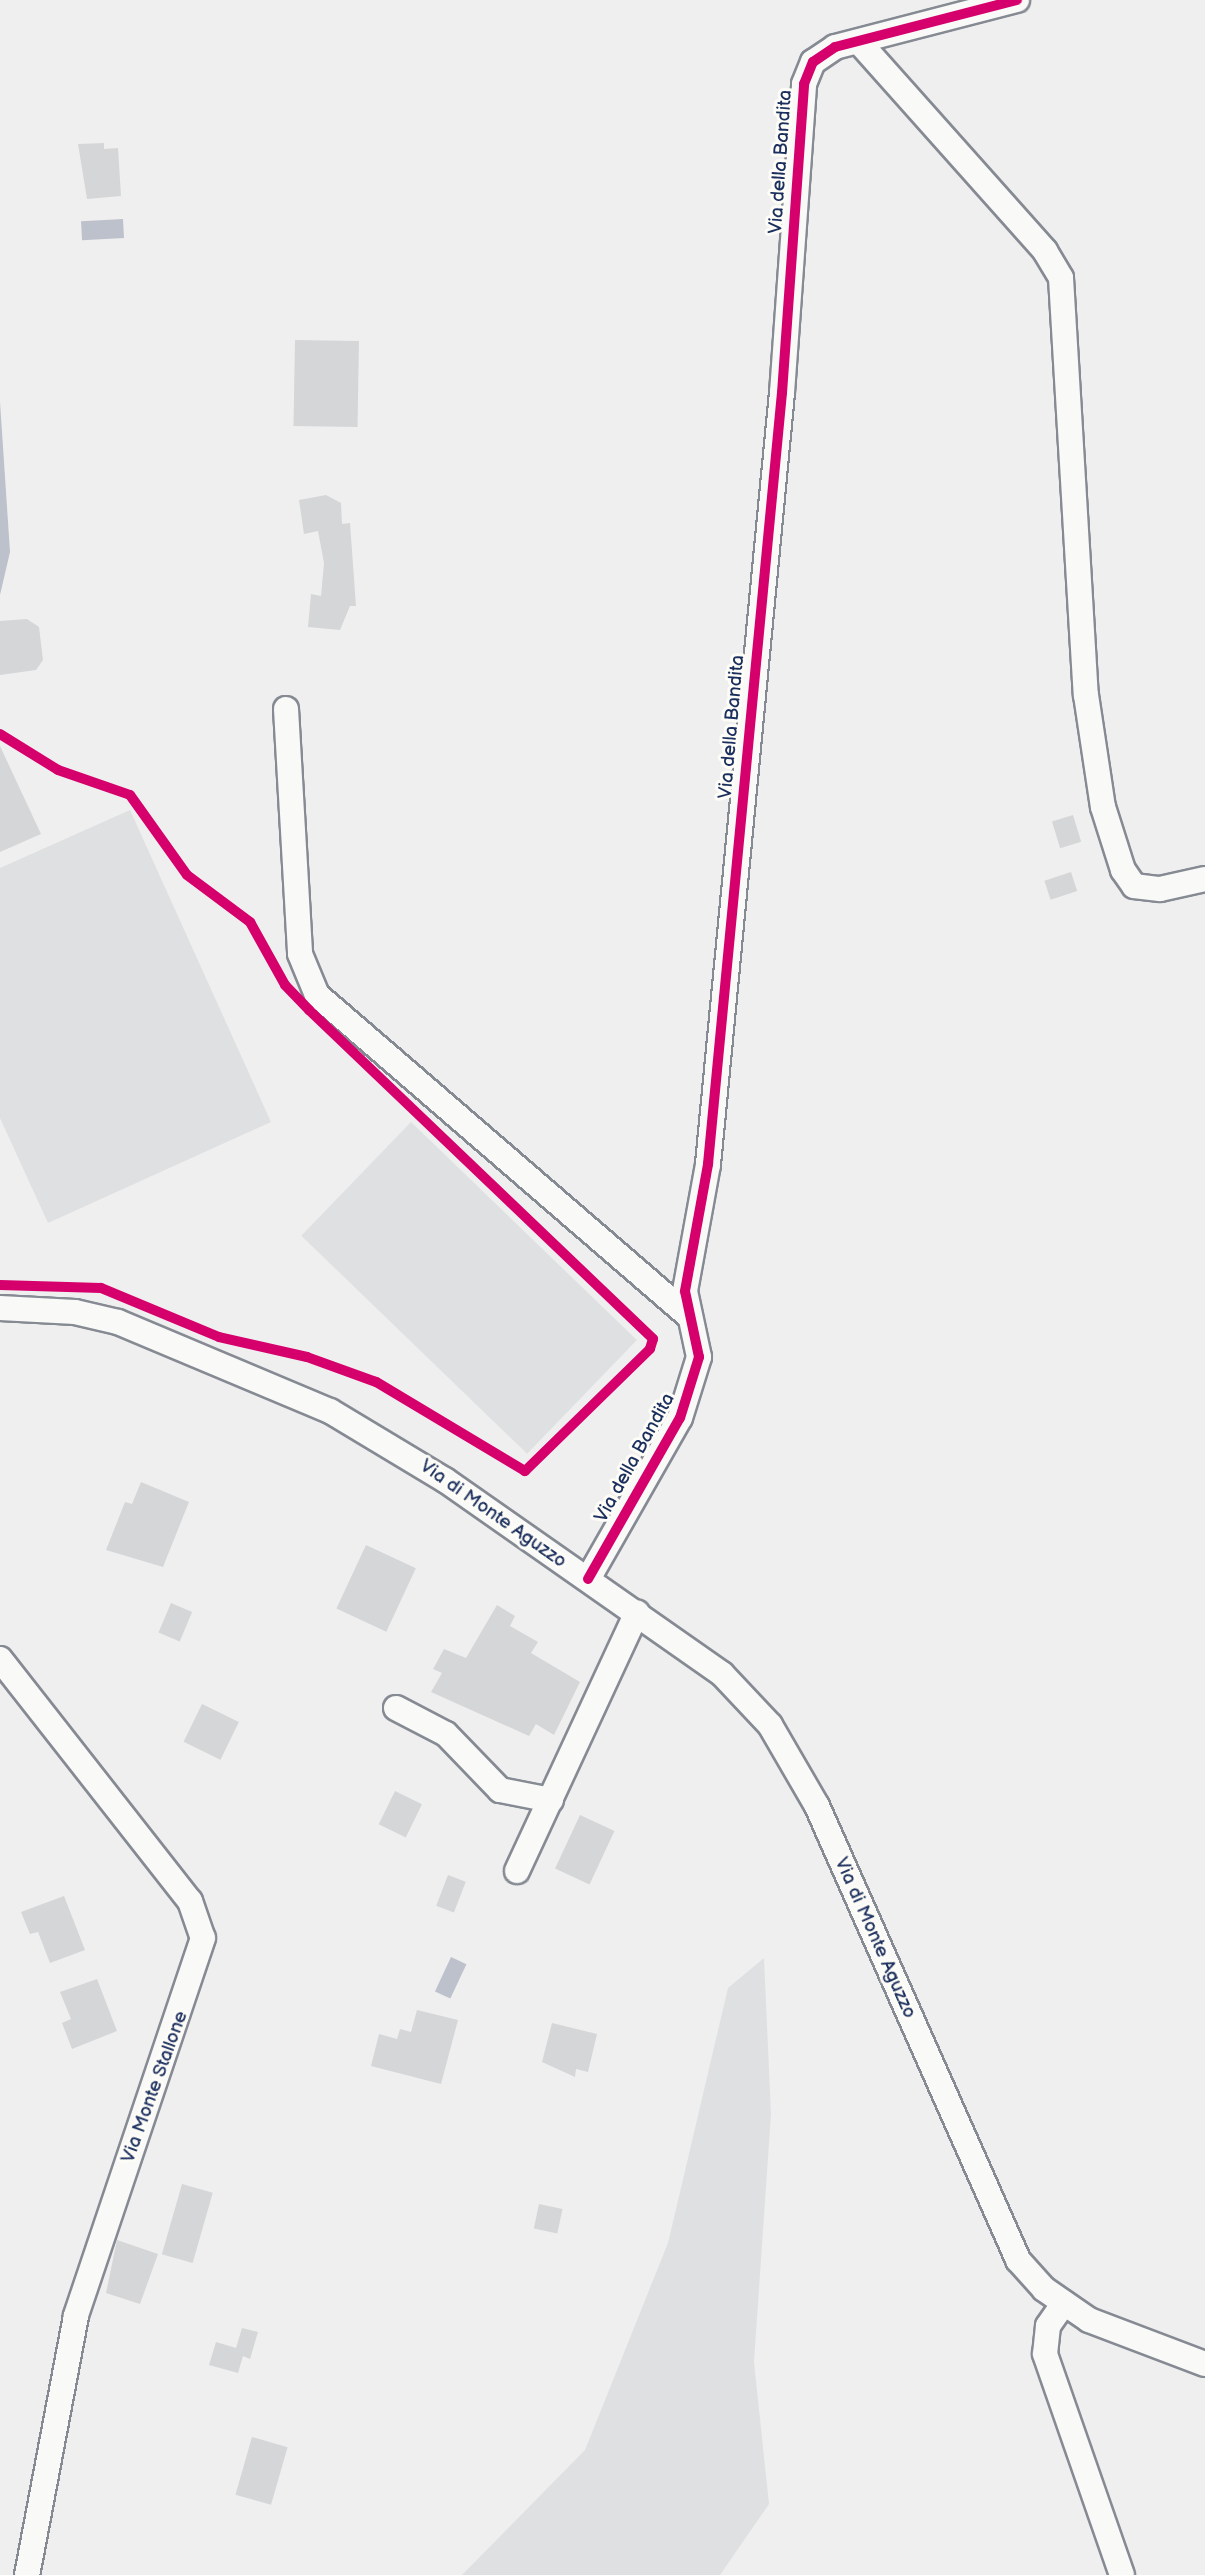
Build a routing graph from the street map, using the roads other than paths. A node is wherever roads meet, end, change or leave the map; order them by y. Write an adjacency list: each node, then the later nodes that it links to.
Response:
1 (1017, 0): 2 (street, Via della Bandita)
2 (859, 43): 4 (street); 6 (street, Via della Bandita)
3 (286, 709): 6 (street)
4 (1205, 879)
5 (0, 1308): 7 (street, Via di Monte Aguzzo)
6 (687, 1314): 7 (street, Via della Bandita)
7 (588, 1579): 8 (street, Via di Monte Aguzzo)
8 (637, 1613): 11 (street); 13 (street, Via di Monte Aguzzo)
9 (0, 1659): 15 (street, Via Monte Stallone)
10 (396, 1708): 11 (street)
11 (551, 1800): 12 (street)
12 (517, 1871)
13 (1064, 2303): 14 (street, Via di Monte Aguzzo); 16 (street)
14 (1205, 2364)
15 (27, 2575)
16 (1122, 2575)

